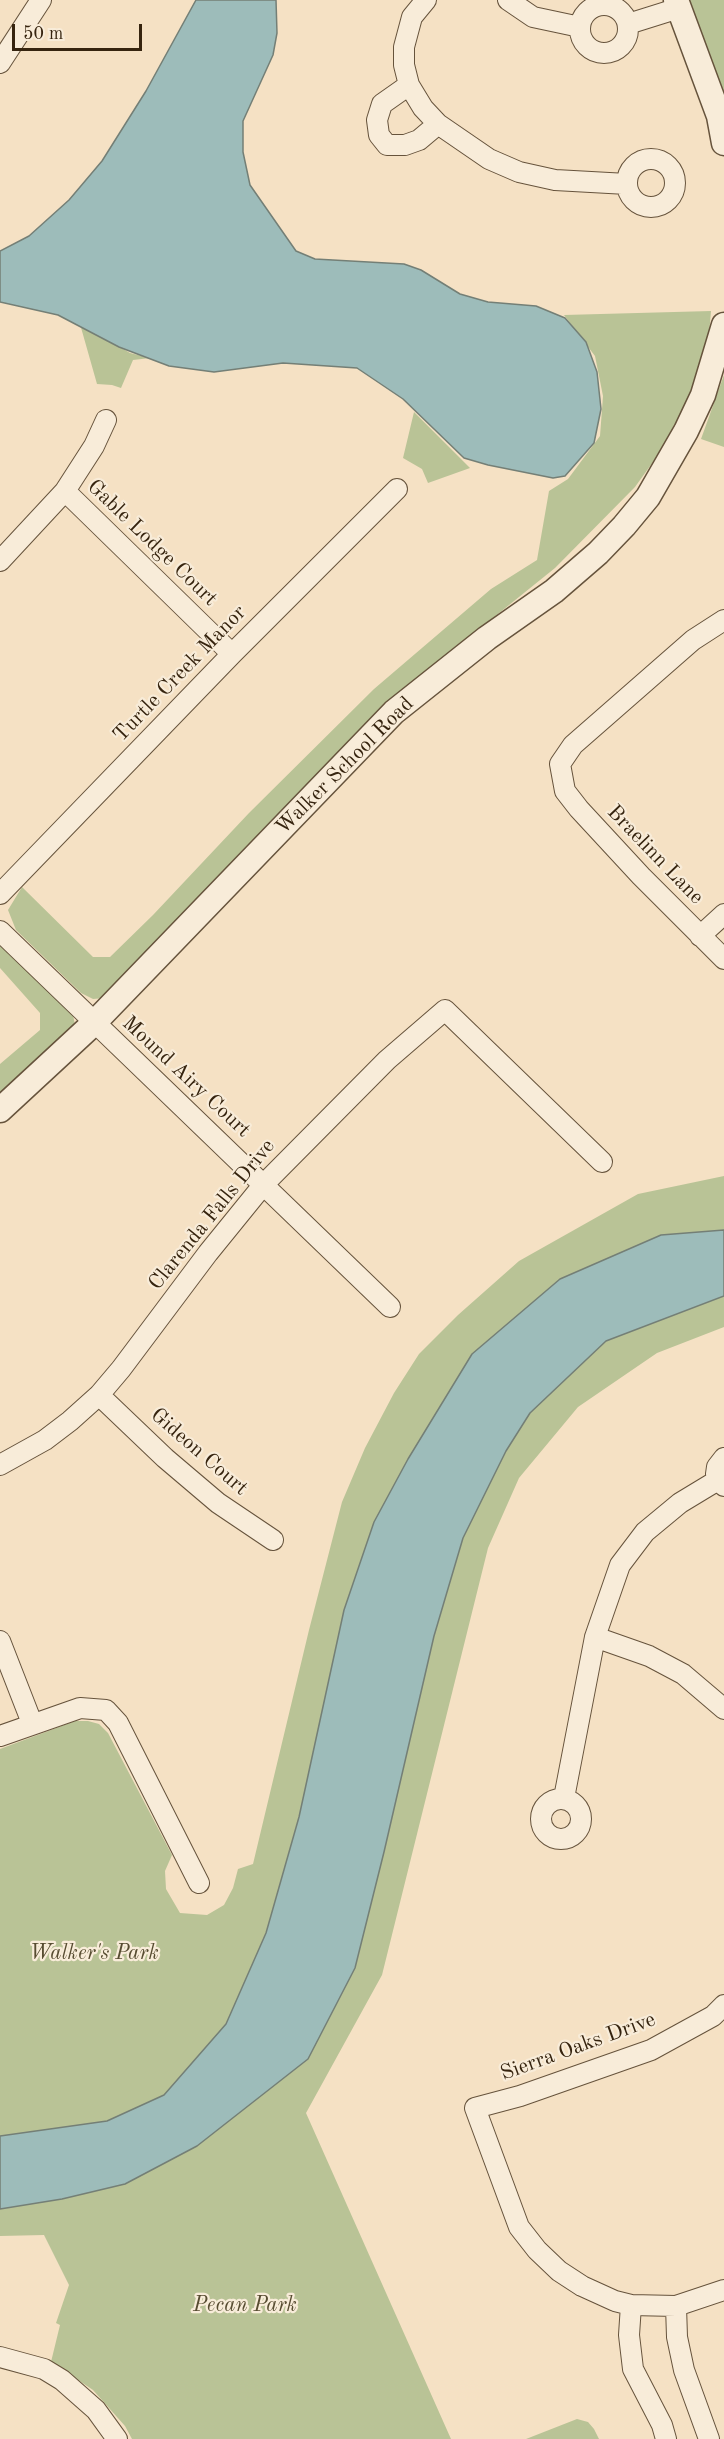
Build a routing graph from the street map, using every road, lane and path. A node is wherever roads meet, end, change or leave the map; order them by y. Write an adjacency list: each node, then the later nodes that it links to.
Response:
1 (40, 0): 7 (street)
2 (426, 0): 8 (street)
3 (508, 0): 6 (street)
4 (678, 4): 5 (street); 10 (street)
5 (628, 24): 6 (street); 6 (street)
6 (580, 27)
7 (0, 63)
8 (409, 85): 9 (street); 9 (street)
9 (438, 124): 11 (street)
10 (724, 143)
11 (627, 184)
12 (724, 325): 24 (street, Walker School Road)
13 (106, 420): 15 (street)
14 (396, 489): 18 (street, Turtle Creek Manor)
15 (65, 491): 16 (street); 18 (street, Gable Lodge Court)
16 (0, 561)
17 (724, 620): 22 (street, Braelinn Lane)
18 (232, 654): 19 (street, Turtle Creek Manor)
19 (0, 894)
20 (724, 914): 22 (street)
21 (0, 931): 24 (street, Mound Airy Court)
22 (700, 936): 23 (street, Braelinn Lane)
23 (724, 959)
24 (94, 1023): 25 (street, Walker School Road); 27 (street, Mound Airy Court)
25 (0, 1110)
26 (602, 1162): 27 (street, Clarenda Falls Drive)
27 (264, 1184): 28 (street, Mound Airy Court); 29 (street, Clarenda Falls Drive)
28 (390, 1307)
29 (99, 1395): 31 (street, Clarenda Falls Drive); 33 (street, Gideon Court)
30 (724, 1458): 32 (street)
31 (0, 1465)
32 (721, 1483): 34 (street)
33 (273, 1540)
34 (595, 1637): 36 (street); 39 (street)
35 (0, 1641): 37 (street)
36 (724, 1709)
37 (32, 1723): 38 (street); 40 (street)
38 (0, 1736)
39 (564, 1798)
40 (199, 1883)
41 (724, 2005): 43 (street, Sierra Oaks Drive)
42 (724, 2290): 44 (street)
43 (631, 2305): 44 (street); 47 (street)
44 (676, 2306): 48 (street)
45 (0, 2357): 46 (street)
46 (117, 2439)
47 (666, 2439)
48 (709, 2439)

